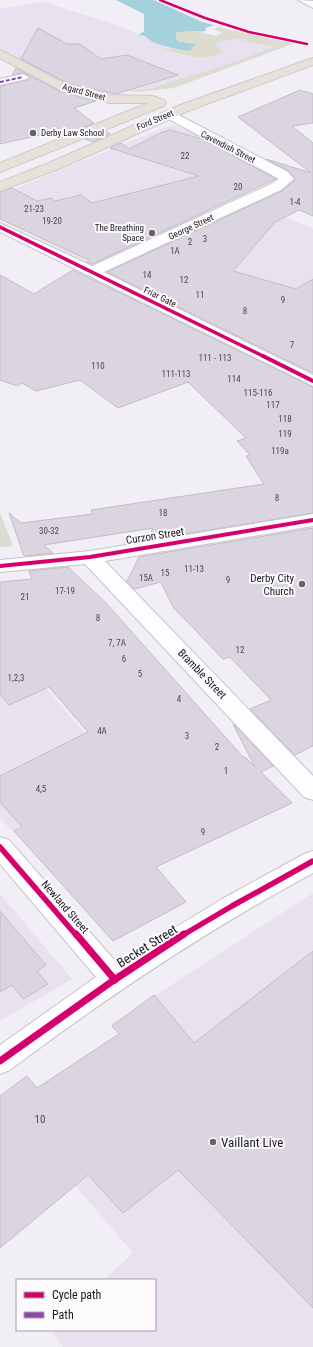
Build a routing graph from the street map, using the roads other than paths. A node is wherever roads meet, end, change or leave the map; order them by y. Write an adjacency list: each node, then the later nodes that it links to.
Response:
1 (303, 0): 2 (street)
2 (313, 5)
3 (313, 49): 5 (main road)
4 (0, 53): 9 (main road, Agard Street)
5 (295, 55)
6 (313, 61): 12 (main road, Ford Street)
7 (23, 77): 8 (street)
8 (0, 82)
9 (64, 88): 10 (main road, Agard Street); 11 (main road)
10 (170, 98): 11 (main road, Ford Street)
11 (106, 114): 13 (main road); 14 (main road, Ford Street)
12 (169, 114): 13 (main road, Ford Street); 15 (street, Cavendish Street)
13 (124, 134): 16 (main road, Ford Street)
14 (0, 168)
15 (287, 179): 18 (street, George Street)
16 (0, 186)
17 (0, 227): 18 (street, Friar Gate)
18 (92, 272): 19 (street, Friar Gate)
19 (313, 381)
20 (313, 520): 21 (street, Curzon Street)
21 (90, 557): 22 (street, Curzon Street); 23 (street, Bramble Street)
22 (0, 566)
23 (313, 790)
24 (0, 847): 26 (street, Newland Street)
25 (313, 861): 26 (street, Becket Street)
26 (115, 980): 27 (street, Becket Street)
27 (0, 1061)

